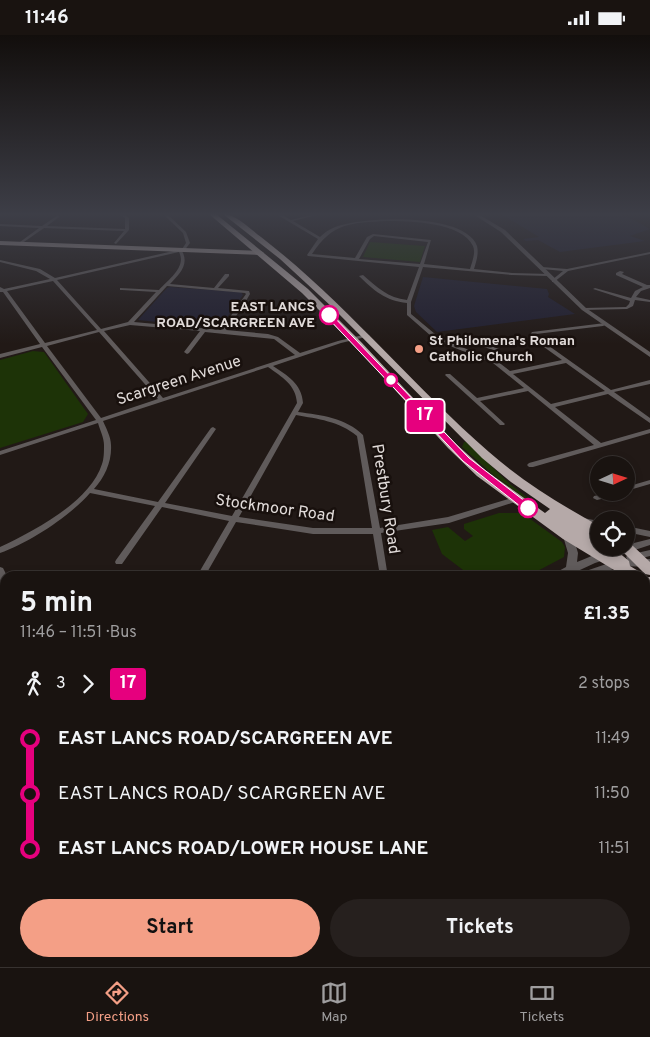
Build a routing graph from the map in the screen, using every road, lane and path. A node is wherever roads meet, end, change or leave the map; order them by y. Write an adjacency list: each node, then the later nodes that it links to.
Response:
1 (146, 257): 20 (street)
2 (184, 257): 22 (street)
3 (270, 257): 41 (highway)
4 (280, 257): 40 (highway)
5 (332, 257): 10 (street)
6 (425, 257): 12 (street)
7 (475, 257): 14 (street)
8 (531, 257): 13 (street)
9 (628, 257): 15 (street)
10 (356, 260): 12 (street)
11 (0, 261): 20 (street)
12 (422, 266): 14 (street); 31 (street)
13 (542, 268): 15 (street); 17 (street)
14 (472, 270): 17 (street)
15 (567, 270): 21 (street)
16 (227, 275): 25 (street)
17 (548, 275): 21 (street)
18 (361, 276): 31 (street)
19 (610, 276): 23 (street)
20 (54, 279): 27 (street); 37 (street)
21 (554, 281): 34 (street)
22 (166, 285): 25 (street); 28 (street)
23 (648, 286): 29 (street)
24 (122, 289): 28 (street)
25 (215, 289): 32 (street)
26 (595, 289): 29 (street)
27 (1, 290): 43 (street)
28 (158, 291): 35 (street)
29 (633, 299): 30 (street); 34 (street)
30 (650, 301)
31 (409, 302): 47 (street)
32 (239, 307): 33 (street); 39 (street)
33 (262, 309)
34 (584, 309): 36 (street)
35 (130, 323): 37 (street); 38 (street)
36 (603, 324): 48 (street); 51 (street)
37 (100, 330): 43 (street); 58 (street)
38 (204, 330): 39 (street); 46 (street)
39 (223, 331): 50 (street)
40 (367, 336): 41 (street, Scargreen Avenue); 70 (highway)
41 (353, 339): 50 (street, Scargreen Avenue); 74 (highway)
42 (480, 340): 44 (street)
43 (43, 345): 49 (street); 62 (street)
44 (486, 346): 45 (street); 47 (street)
45 (496, 349)
46 (188, 352)
47 (475, 353): 53 (street)
48 (650, 355)
49 (0, 356)
50 (300, 356): 52 (street, Scargreen Avenue)
51 (566, 361): 53 (street); 57 (street)
52 (270, 366): 58 (street, Scargreen Avenue); 61 (street)
53 (509, 373): 56 (street)
54 (448, 375): 59 (street)
55 (650, 382): 57 (street)
56 (529, 389): 59 (street); 60 (street)
57 (610, 392): 60 (street); 63 (street)
58 (162, 400): 62 (street, Scargreen Avenue)
59 (476, 400): 64 (street)
60 (551, 406): 67 (street)
61 (294, 413): 76 (street); 81 (street, Prestbury Road)
62 (100, 421): 68 (street, Scargreen Avenue); 73 (street)
63 (650, 421)
64 (502, 424)
65 (213, 429): 75 (street)
66 (650, 431): 67 (street)
67 (599, 445): 69 (street)
68 (0, 453)
69 (531, 465)
70 (503, 470): 77 (highway); 87 (highway)
71 (650, 482): 72 (street)
72 (635, 486)
73 (90, 491): 75 (street, Stockmoor Road); 85 (street)
74 (515, 499): 81 (street, Stockmoor Road); 83 (highway)
75 (158, 505): 76 (street, Stockmoor Road); 86 (street)
76 (234, 519): 81 (street, Stockmoor Road); 89 (street)
77 (578, 520): 78 (street); 79 (highway)
78 (590, 522)
79 (590, 527)
80 (635, 530): 82 (street)
81 (378, 531): 90 (street, Prestbury Road)
82 (650, 533)
83 (568, 536): 87 (highway); 88 (street)
84 (650, 542): 87 (street)
85 (0, 549)
86 (119, 562)
87 (631, 562): 88 (street); 92 (street)
88 (571, 568): 91 (street)
89 (204, 571)
90 (383, 571)
91 (566, 571)
92 (601, 571)

